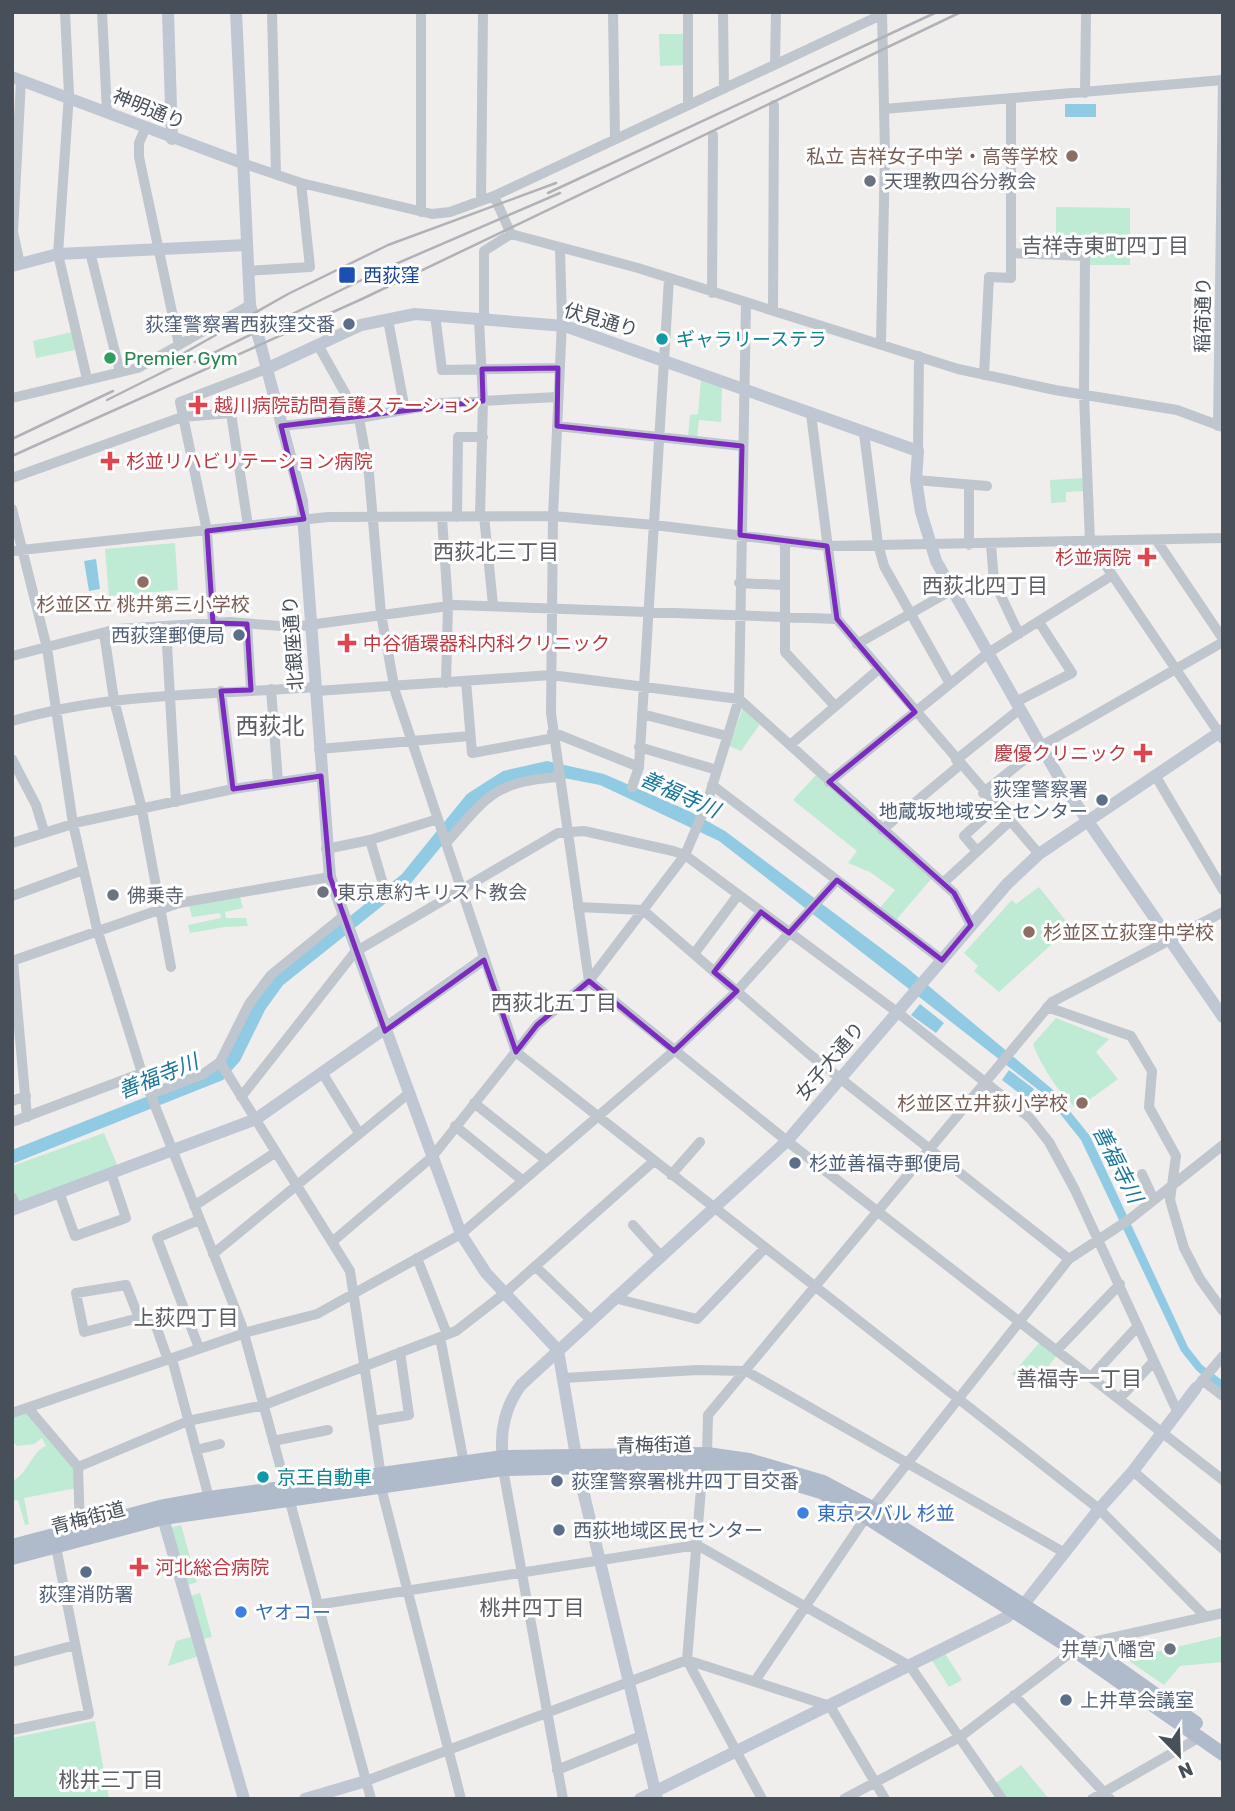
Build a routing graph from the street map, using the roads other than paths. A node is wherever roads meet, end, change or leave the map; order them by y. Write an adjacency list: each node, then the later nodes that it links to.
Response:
1 (65, 12): 19 (street)
2 (102, 12): 24 (street)
3 (168, 12): 27 (street)
4 (236, 12): 29 (street, 北銀座通り)
5 (272, 12): 30 (street)
6 (421, 12): 35 (street)
7 (483, 12): 34 (street)
8 (613, 12): 28 (street)
9 (688, 12): 21 (street)
10 (723, 12): 17 (street)
11 (775, 12): 14 (street)
12 (1086, 12): 18 (street)
13 (882, 14): 14 (street, 神明通り); 23 (street)
14 (775, 64): 17 (street, 神明通り)
15 (17, 78): 19 (street, 神明通り); 44 (street)
16 (1223, 80): 18 (street); 31 (street, 稲荷通り)
17 (723, 88): 21 (street, 神明通り)
18 (1085, 93): 20 (street)
19 (69, 98): 24 (street, 神明通り); 43 (street)
20 (1011, 100): 23 (street); 42 (street)
21 (688, 105): 28 (street, 神明通り)
22 (774, 105): 50 (street)
23 (884, 109): 55 (street)
24 (107, 112): 25 (street, 神明通り)
25 (145, 129): 27 (street, 神明通り); 40 (street)
26 (713, 135): 47 (street)
27 (172, 139): 29 (street, 神明通り)
28 (615, 139): 33 (street, 神明通り)
29 (242, 163): 30 (street, 神明通り); 38 (street, 北銀座通り)
30 (274, 174): 32 (street, 神明通り)
31 (1222, 181): 37 (street, 稲荷通り)
32 (301, 183): 35 (street, 神明通り); 45 (street)
33 (494, 196): 34 (street, 神明通り); 36 (street)
34 (481, 201): 35 (street, 神明通り)
35 (421, 212)
36 (511, 234): 39 (street); 52 (street)
37 (1222, 243): 77 (street, 稲荷通り)
38 (246, 245): 40 (street); 45 (street, 北銀座通り)
39 (560, 248): 46 (street); 54 (street)
40 (159, 251): 41 (street); 56 (street)
41 (90, 252): 43 (street); 63 (street)
42 (1012, 253): 64 (street); 67 (street)
43 (58, 254): 44 (street); 65 (street)
44 (16, 265)
45 (248, 271): 49 (street, 北銀座通り)
46 (669, 279): 47 (street); 59 (street)
47 (712, 293): 48 (street)
48 (746, 303): 50 (street); 66 (street)
49 (250, 304): 56 (street); 61 (street, 北銀座通り)
50 (773, 310): 55 (street)
51 (435, 316): 52 (street, 伏見通り); 53 (street, 伏見通り); 62 (street)
52 (483, 319): 54 (street, 伏見通り); 62 (street)
53 (388, 320): 57 (street, 伏見通り); 71 (street)
54 (561, 327): 59 (street, 伏見通り); 60 (street)
55 (881, 342): 58 (street)
56 (179, 345): 63 (street)
57 (318, 345): 61 (street, 伏見通り); 74 (street)
58 (919, 356): 64 (street); 82 (street)
59 (664, 361): 66 (street, 伏見通り); 79 (street)
60 (558, 368): 62 (street); 68 (street)
61 (266, 369): 73 (street); 75 (street, 北銀座通り)
62 (482, 369): 70 (street)
63 (120, 372): 65 (street)
64 (984, 375): 67 (street)
65 (87, 379): 69 (street)
66 (743, 389): 72 (street, 伏見通り); 81 (street)
67 (1084, 395): 77 (street); 101 (street)
68 (558, 397): 70 (street); 76 (street)
69 (12, 398)
70 (483, 401): 71 (street); 80 (street)
71 (405, 410): 74 (street)
72 (811, 414): 78 (street, 伏見通り); 106 (street)
73 (182, 417): 83 (street); 95 (street); 96 (street)
74 (359, 418): 75 (street); 90 (street)
75 (281, 426): 93 (street, 北銀座通り)
76 (557, 426): 79 (street); 89 (street)
77 (1221, 426)
78 (864, 433): 82 (street, 伏見通り); 102 (street)
79 (659, 435): 81 (street); 94 (street)
80 (483, 437): 88 (street); 91 (street)
81 (742, 446): 97 (street)
82 (918, 451): 84 (street)
83 (12, 478)
84 (916, 480): 85 (street); 103 (street)
85 (969, 485): 86 (street); 104 (street)
86 (986, 486)
87 (12, 509): 107 (street)
88 (482, 516): 89 (street); 91 (street); 113 (street)
89 (553, 516): 94 (street); 114 (street)
90 (373, 517): 92 (street); 93 (street); 116 (street)
91 (457, 517): 92 (street)
92 (442, 518): 112 (street)
93 (304, 519): 95 (street); 124 (street, 北銀座通り)
94 (654, 525): 97 (street); 115 (street)
95 (247, 526): 96 (street)
96 (207, 531): 107 (street); 122 (street)
97 (740, 535): 99 (street); 109 (street)
98 (1223, 538): 100 (street)
99 (785, 541): 106 (street); 110 (street)
100 (1157, 541): 101 (street); 128 (street)
101 (1090, 542): 105 (street); 108 (street)
102 (878, 544): 103 (street); 106 (street); 117 (street)
103 (929, 545): 104 (street); 111 (street)
104 (969, 545): 105 (street)
105 (991, 545): 127 (street)
106 (827, 547): 120 (street)
107 (17, 549): 130 (street)
108 (1111, 576): 121 (street); 134 (street)
109 (739, 583): 110 (street); 118 (street)
110 (783, 585): 119 (street)
111 (952, 590): 117 (street); 131 (street)
112 (449, 605): 113 (street); 116 (street); 138 (street)
113 (494, 605): 114 (street)
114 (551, 606): 115 (street); 135 (street)
115 (648, 611): 118 (street); 140 (street)
116 (381, 614): 124 (street); 139 (street)
117 (909, 615): 129 (street); 137 (street)
118 (739, 616): 119 (street); 146 (street)
119 (783, 619): 120 (street); 148 (street)
120 (837, 620): 129 (street)
121 (1039, 622): 127 (street); 149 (street)
122 (212, 623): 123 (street); 125 (street)
123 (247, 624): 124 (street); 143 (street)
124 (311, 625): 142 (street, 北銀座通り)
125 (166, 627): 126 (street); 145 (street)
126 (104, 633): 130 (street); 147 (street)
127 (1019, 634): 131 (street)
128 (1223, 640): 134 (street)
129 (857, 644): 133 (street)
130 (47, 648): 132 (street); 150 (street)
131 (988, 653): 137 (street); 149 (street)
132 (12, 656)
133 (879, 669): 148 (street); 151 (street)
134 (1176, 669): 154 (street); 160 (street)
135 (551, 675): 136 (street); 140 (street); 155 (street)
136 (466, 681): 138 (street); 156 (street)
137 (949, 682): 151 (street)
138 (446, 683): 139 (street)
139 (393, 684): 142 (street); 158 (street)
140 (643, 686): 146 (street); 152 (street)
141 (271, 689): 142 (street); 143 (street); 170 (street)
142 (315, 689): 162 (street, 北銀座通り)
143 (251, 690): 144 (street)
144 (221, 691): 145 (street); 174 (street)
145 (171, 695): 147 (street); 176 (street)
146 (739, 699): 157 (street); 159 (street)
147 (114, 700): 150 (street); 178 (street)
148 (835, 706): 159 (street)
149 (1018, 706): 160 (street); 164 (street)
150 (57, 708): 153 (street); 182 (street)
151 (915, 712): 164 (street); 171 (street)
152 (642, 714): 157 (street); 161 (street)
153 (12, 721)
154 (1221, 734): 168 (street, 女子大通り)
155 (553, 735): 156 (street); 165 (street); 167 (street)
156 (470, 736): 158 (street)
157 (727, 736): 166 (street)
158 (411, 741): 162 (street); 181 (street)
159 (790, 745): 171 (street)
160 (1041, 746): 175 (street); 179 (street)
161 (639, 747): 165 (street); 166 (street)
162 (320, 749): 169 (street, 北銀座通り)
163 (12, 759): 184 (street)
164 (958, 763): 175 (street); 183 (street)
165 (639, 767): 173 (street)
166 (717, 770): 172 (street)
167 (558, 772): 185 (street); 187 (street)
168 (1155, 775): 179 (street, 女子大通り); 199 (street)
169 (321, 776): 170 (street); 189 (street, 北銀座通り)
170 (278, 782): 174 (street)
171 (829, 782): 183 (street)
172 (712, 785): 191 (street); 195 (street)
173 (632, 787)
174 (233, 789): 176 (street)
175 (983, 793): 177 (street)
176 (176, 802): 178 (street)
177 (996, 807): 180 (street); 190 (street)
178 (142, 809): 182 (street); 203 (street)
179 (1087, 821): 192 (street, 女子大通り); 211 (street)
180 (1009, 822): 190 (street); 192 (street)
181 (439, 823): 186 (street); 187 (street)
182 (73, 824): 184 (street); 193 (street)
183 (882, 830): 196 (street)
184 (44, 831): 188 (street)
185 (567, 831): 191 (street); 198 (street); 202 (street)
186 (370, 840): 189 (street); 197 (street)
187 (446, 841): 198 (street)
188 (12, 842)
189 (326, 849): 194 (street, 北銀座通り)
190 (976, 850): 196 (street)
191 (685, 855): 200 (street); 204 (street)
192 (1039, 855): 208 (street, 女子大通り)
193 (83, 870): 201 (street); 209 (street)
194 (330, 877): 203 (street); 207 (street, 北銀座通り)
195 (837, 880): 210 (street); 215 (street)
196 (943, 883): 208 (street)
197 (384, 887)
198 (461, 890): 212 (street); 214 (street)
199 (1223, 890)
200 (738, 895): 205 (street); 213 (street)
201 (12, 896)
202 (578, 906): 204 (street); 219 (street)
203 (160, 909): 209 (street); 217 (street)
204 (643, 910): 213 (street); 219 (street)
205 (761, 912): 210 (street); 218 (street)
206 (1223, 912): 211 (street)
207 (343, 918): 212 (street, 北銀座通り); 227 (street)
208 (971, 925): 215 (street, 女子大通り)
209 (97, 929): 216 (street); 228 (street)
210 (789, 933): 220 (street); 222 (street)
211 (1170, 940): 221 (street); 223 (street)
212 (355, 952): 224 (street, 北銀座通り); 235 (street)
213 (694, 954): 218 (street)
214 (484, 959): 224 (street); 226 (street)
215 (942, 960): 222 (street, 女子大通り)
216 (13, 961): 234 (street)
217 (171, 967)
218 (714, 972): 220 (street)
219 (589, 981): 225 (street); 226 (street)
220 (737, 991): 225 (street); 230 (street)
221 (1047, 1007): 231 (street); 258 (street)
222 (897, 1012): 230 (street, 女子大通り); 231 (street)
223 (1223, 1017)
224 (385, 1031): 229 (street); 232 (street, 北銀座通り)
225 (674, 1051): 239 (street); 244 (street)
226 (516, 1052): 237 (street); 239 (street)
227 (220, 1063): 233 (street); 235 (street)
228 (142, 1073): 233 (street); 238 (street)
229 (323, 1074): 240 (street); 243 (street)
230 (841, 1078): 244 (street, 女子大通り); 247 (street)
231 (985, 1081): 247 (street); 268 (street)
232 (408, 1094): 243 (street); 250 (street, 北銀座通り)
233 (151, 1095): 248 (street)
234 (26, 1096): 236 (street); 238 (street)
235 (241, 1097): 240 (street)
236 (12, 1101)
237 (474, 1103): 242 (street); 251 (street)
238 (27, 1117): 241 (street)
239 (595, 1117): 251 (street); 252 (street)
240 (256, 1119): 248 (street); 249 (street)
241 (12, 1122)
242 (455, 1126): 250 (street); 256 (street)
243 (359, 1133): 257 (street)
244 (787, 1141): 263 (street, 女子大通り); 264 (street)
245 (700, 1142): 255 (street)
246 (1223, 1145): 258 (street)
247 (929, 1149): 264 (street); 274 (street)
248 (173, 1150): 253 (street); 262 (street)
249 (276, 1152): 257 (street); 262 (street)
250 (432, 1157): 267 (street, 北銀座通り); 269 (street)
251 (546, 1160): 256 (street)
252 (654, 1161): 255 (street); 275 (street)
253 (111, 1173): 259 (street); 259 (street)
254 (1142, 1174): 260 (street)
255 (671, 1175): 263 (street)
256 (522, 1180): 267 (street)
257 (297, 1185): 269 (street); 271 (street)
258 (1172, 1185): 260 (street); 281 (street)
259 (59, 1192): 261 (street)
260 (1154, 1200): 268 (street)
261 (14, 1205)
262 (194, 1206): 265 (street)
263 (713, 1208): 270 (street); 272 (street, 女子大通り)
264 (878, 1211): 277 (street); 284 (street)
265 (199, 1220): 271 (street); 288 (street)
266 (633, 1225): 272 (street)
267 (461, 1234): 273 (street); 279 (street, 北銀座通り)
268 (1097, 1239): 274 (street); 276 (street)
269 (332, 1242): 278 (street)
270 (765, 1248): 277 (street); 280 (street)
271 (213, 1254): 286 (street)
272 (660, 1255): 280 (street, 女子大通り)
273 (417, 1258): 278 (street); 287 (street)
274 (1069, 1259): 284 (street)
275 (535, 1266): 279 (street); 283 (street)
276 (1120, 1284): 285 (street); 290 (street)
277 (816, 1287): 296 (street); 301 (street)
278 (354, 1293): 286 (street); 295 (street)
279 (505, 1293): 287 (street); 289 (street, 北銀座通り)
280 (614, 1298): 283 (street, 女子大通り)
281 (1223, 1311)
282 (139, 1318): 282 (street); 293 (street)
283 (591, 1320): 289 (street, 女子大通り)
284 (1020, 1322): 290 (street); 301 (street)
285 (1138, 1326): 294 (street); 297 (street)
286 (244, 1333): 288 (street); 303 (street)
287 (444, 1336): 291 (street); 317 (street)
288 (199, 1348): 293 (street)
289 (558, 1350): 298 (street); 318 (street, 女子大通り)
290 (1057, 1350): 297 (street)
291 (400, 1352): 295 (street); 307 (street)
292 (1223, 1356): 299 (street)
293 (170, 1359): 304 (street); 308 (street)
294 (1154, 1361): 302 (street); 305 (street)
295 (364, 1366): 303 (street); 307 (street)
296 (746, 1371): 298 (street); 314 (street); 316 (street)
297 (1091, 1377): 302 (street)
298 (564, 1378): 315 (street)
299 (1200, 1382): 300 (street); 305 (street)
300 (1223, 1396)
301 (959, 1398): 316 (street); 325 (street)
302 (1119, 1399): 310 (street)
303 (264, 1405): 308 (street); 311 (street)
304 (28, 1408): 306 (street); 319 (street)
305 (1177, 1411): 310 (street)
306 (12, 1413)
307 (373, 1420): 322 (street)
308 (188, 1421): 313 (street); 319 (street)
309 (328, 1430): 311 (street)
310 (1162, 1430): 320 (street); 321 (street)
311 (272, 1441): 323 (street)
312 (220, 1444): 313 (street)
313 (196, 1450): 324 (street)
314 (705, 1459): 315 (main road, 青梅街道); 326 (main road, 青梅街道); 329 (street)
315 (577, 1460): 318 (main road, 青梅街道); 335 (street)
316 (908, 1462): 326 (street); 333 (street)
317 (464, 1463): 318 (main road, 青梅街道); 322 (main road, 青梅街道)
318 (503, 1463): 322 (main road, 青梅街道); 336 (street)
319 (78, 1467): 328 (street)
320 (1133, 1471): 325 (street); 332 (street)
321 (1223, 1480)
322 (381, 1481): 323 (main road, 青梅街道); 337 (street)
323 (286, 1494): 324 (main road, 青梅街道); 327 (main road, 青梅街道); 338 (street)
324 (209, 1498): 328 (main road, 青梅街道)
325 (1099, 1508): 333 (street); 342 (street)
326 (869, 1512): 339 (street); 340 (main road, 青梅街道)
327 (163, 1518): 331 (main road, 青梅街道); 366 (street)
328 (80, 1529): 330 (main road, 青梅街道)
329 (697, 1545): 335 (street); 339 (street); 345 (street)
330 (12, 1546)
331 (56, 1547): 334 (main road, 青梅街道); 343 (street)
332 (1223, 1549)
333 (1065, 1553): 340 (street)
334 (12, 1558)
335 (598, 1560): 336 (street); 348 (street)
336 (520, 1572): 337 (street); 352 (street)
337 (408, 1589): 338 (street); 358 (street)
338 (316, 1605): 362 (street)
339 (805, 1605): 347 (street); 349 (street)
340 (1017, 1608): 344 (main road, 青梅街道); 347 (street)
341 (1223, 1613): 342 (street)
342 (1206, 1618): 344 (street)
343 (75, 1645): 346 (street); 353 (street)
344 (1079, 1647): 350 (street); 356 (main road, 青梅街道); 357 (main road, 青梅街道)
345 (687, 1660): 348 (street); 349 (street); 359 (street)
346 (12, 1662)
347 (910, 1666): 351 (street); 355 (street)
348 (628, 1681): 352 (street); 354 (street)
349 (755, 1681): 351 (street)
350 (1014, 1695): 355 (street); 365 (street)
351 (830, 1706): 359 (street); 363 (street)
352 (547, 1713): 358 (street); 361 (street)
353 (12, 1730)
354 (640, 1736): 361 (street); 364 (street)
355 (960, 1737): 363 (street); 375 (street)
356 (1200, 1737): 360 (main road, 青梅街道); 365 (street)
357 (1223, 1742)
358 (449, 1750): 362 (street); 369 (street)
359 (736, 1752): 364 (street); 372 (street)
360 (1223, 1754)
361 (557, 1770): 370 (street)
362 (366, 1781): 367 (street); 368 (street)
363 (876, 1782): 373 (street); 374 (street)
364 (655, 1796): 371 (street)
365 (1107, 1796): 376 (street)
366 (244, 1799)
367 (305, 1799)
368 (371, 1799)
369 (461, 1799)
370 (563, 1799)
371 (640, 1799)
372 (762, 1799)
373 (844, 1799)
374 (885, 1799)
375 (1002, 1799)
376 (1093, 1799)

